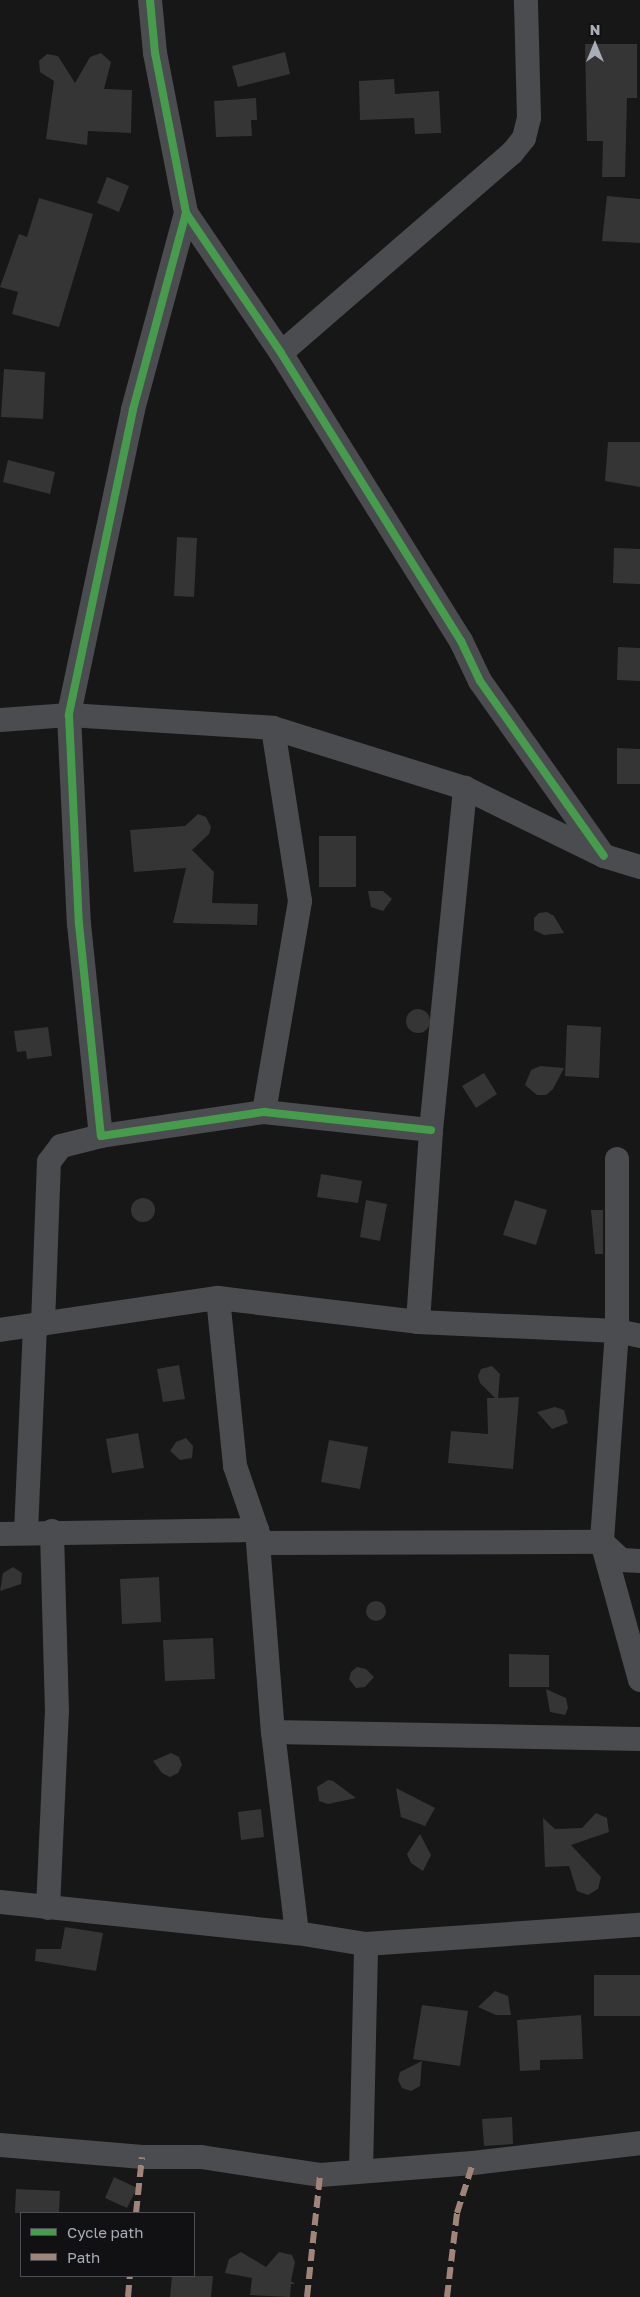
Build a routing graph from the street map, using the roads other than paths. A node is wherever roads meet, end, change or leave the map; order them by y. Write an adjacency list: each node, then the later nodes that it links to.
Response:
1 (150, 0): 3 (street)
2 (526, 0): 4 (street)
3 (186, 212): 4 (street); 5 (street)
4 (281, 353): 9 (street)
5 (70, 715): 6 (street); 7 (street); 13 (street)
6 (0, 720)
7 (273, 728): 8 (street); 11 (street)
8 (465, 788): 9 (street); 12 (street)
9 (604, 856): 10 (street)
10 (640, 868)
11 (264, 1112): 12 (street); 13 (street)
12 (431, 1130): 16 (street)
13 (101, 1136): 17 (street)
14 (617, 1159): 19 (street)
15 (218, 1298): 16 (street); 17 (street); 21 (street)
16 (418, 1322): 19 (street)
17 (39, 1325): 18 (street); 23 (street)
18 (0, 1330)
19 (617, 1331): 20 (street); 25 (street)
20 (640, 1336)
21 (257, 1530): 22 (street); 25 (street); 28 (street)
22 (52, 1531): 23 (street); 31 (street)
23 (26, 1532): 24 (street)
24 (0, 1534)
25 (602, 1542): 26 (street); 27 (street)
26 (640, 1561)
27 (640, 1680)
28 (273, 1732): 29 (street); 33 (street)
29 (640, 1739)
30 (0, 1902): 31 (street)
31 (48, 1908): 33 (street)
32 (640, 1925): 34 (street)
33 (297, 1933): 34 (street)
34 (366, 1944): 37 (street)
35 (640, 2143): 37 (street)
36 (0, 2145): 37 (street)
37 (361, 2171)

